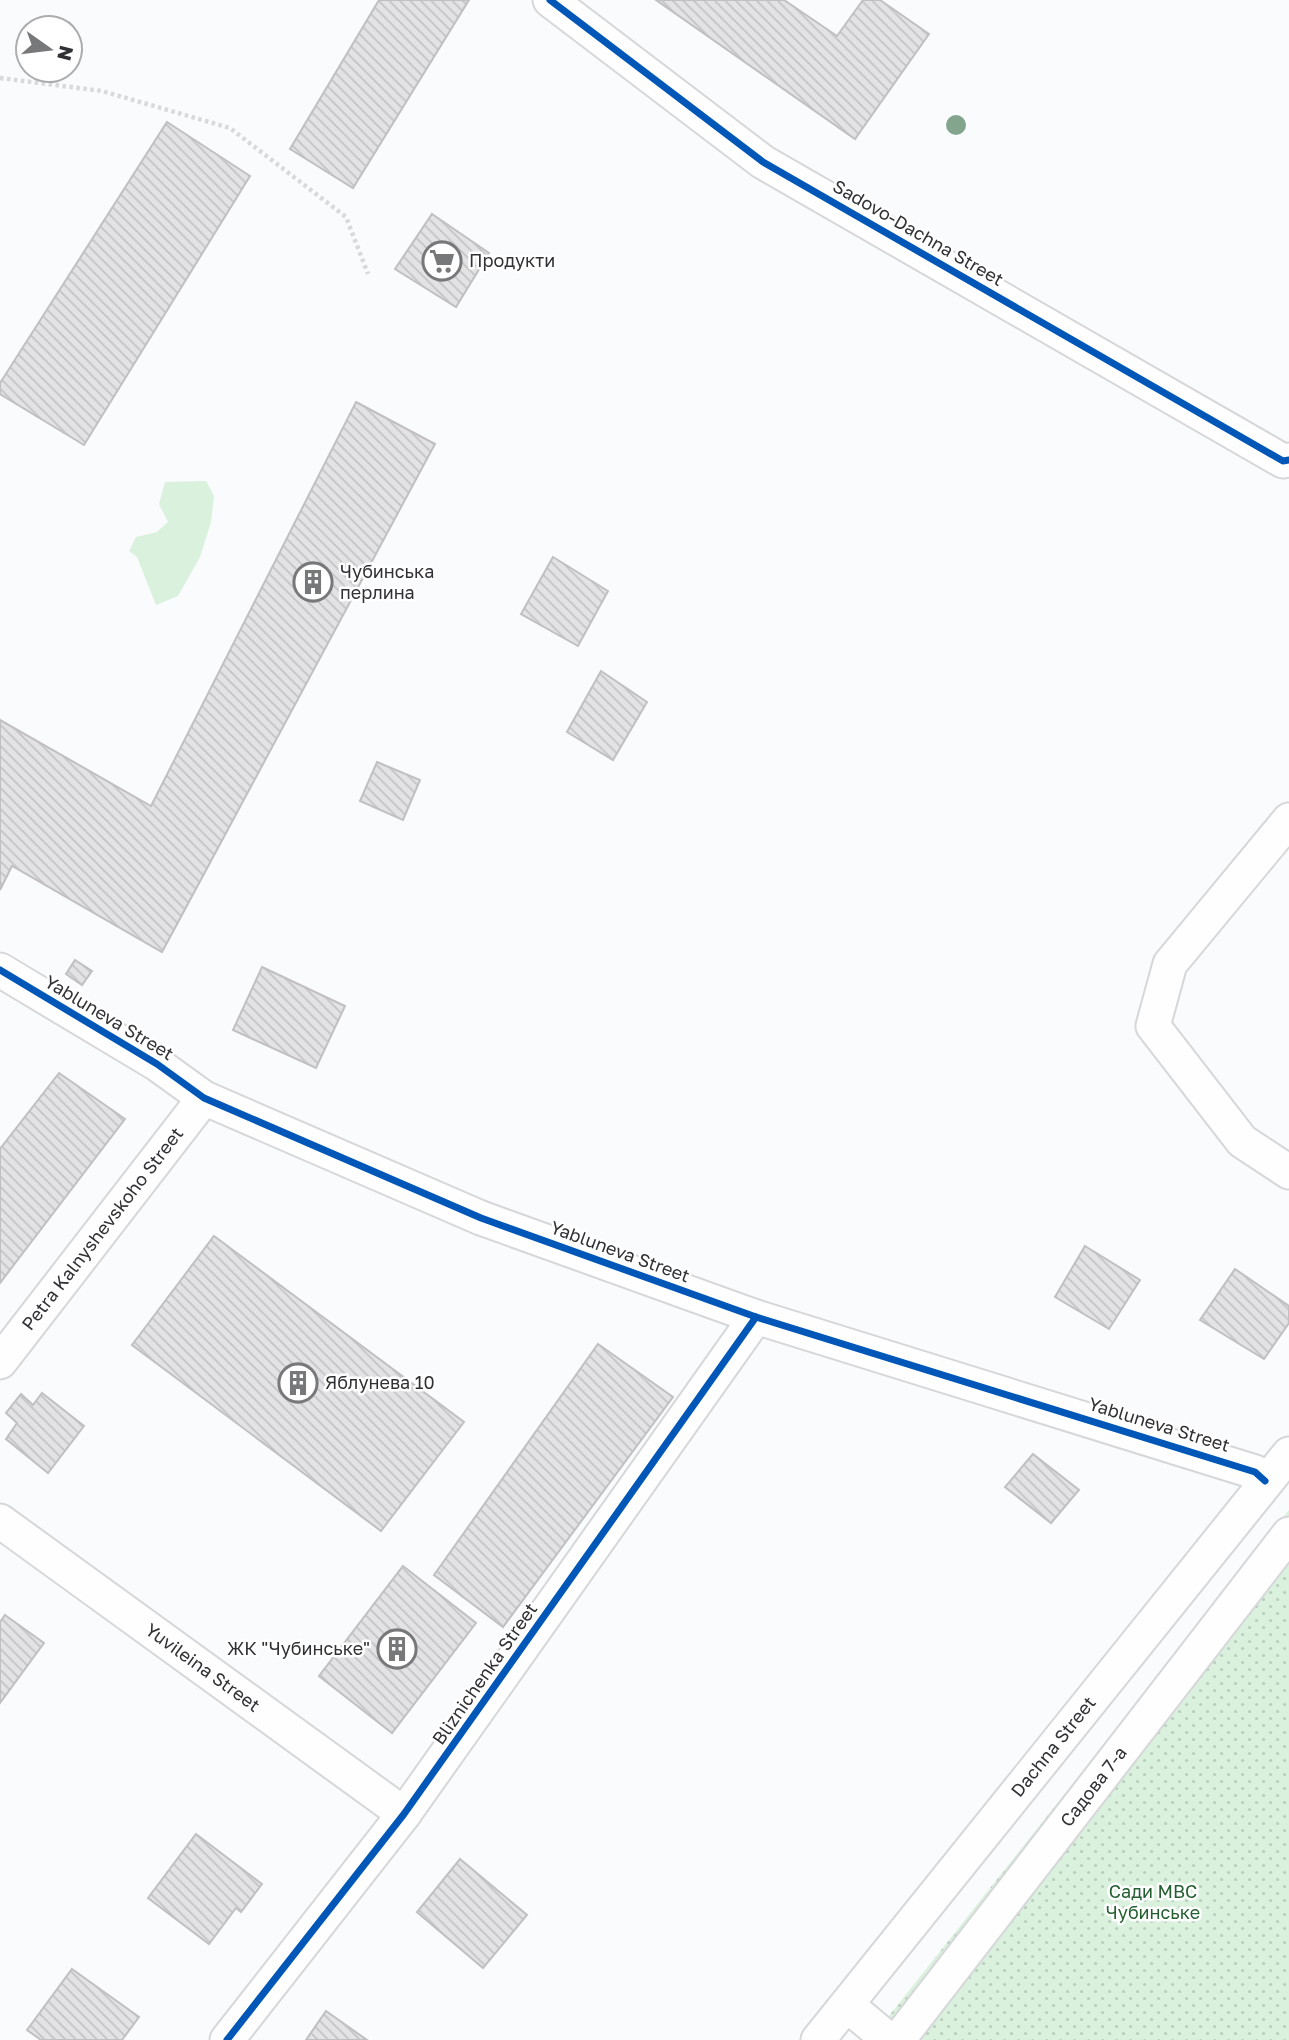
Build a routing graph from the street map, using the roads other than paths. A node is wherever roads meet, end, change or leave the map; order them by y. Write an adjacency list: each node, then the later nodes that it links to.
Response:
1 (550, 0): 2 (street, Sadovo-Dachna Street)
2 (1289, 460)
3 (1289, 820): 6 (street)
4 (0, 970): 5 (street, Yabluneva Street)
5 (204, 1098): 7 (street, Yabluneva Street); 8 (street, Petra Kalnyshevskoho Street)
6 (1289, 1172)
7 (756, 1317): 10 (street, Yabluneva Street); 13 (street, Bliznichenka Street)
8 (0, 1362)
9 (1289, 1454): 10 (street, Dachna Street)
10 (1265, 1481): 14 (street, Dachna Street)
11 (0, 1521): 13 (street, Yuvileina Street)
12 (1289, 1535): 18 (street, Садова 7-а)
13 (404, 1814): 15 (street, Bliznichenka Street)
14 (847, 2005): 16 (street, Dachna Street); 17 (street)
15 (227, 2040)
16 (818, 2040)
17 (889, 2040)
18 (898, 2040)

